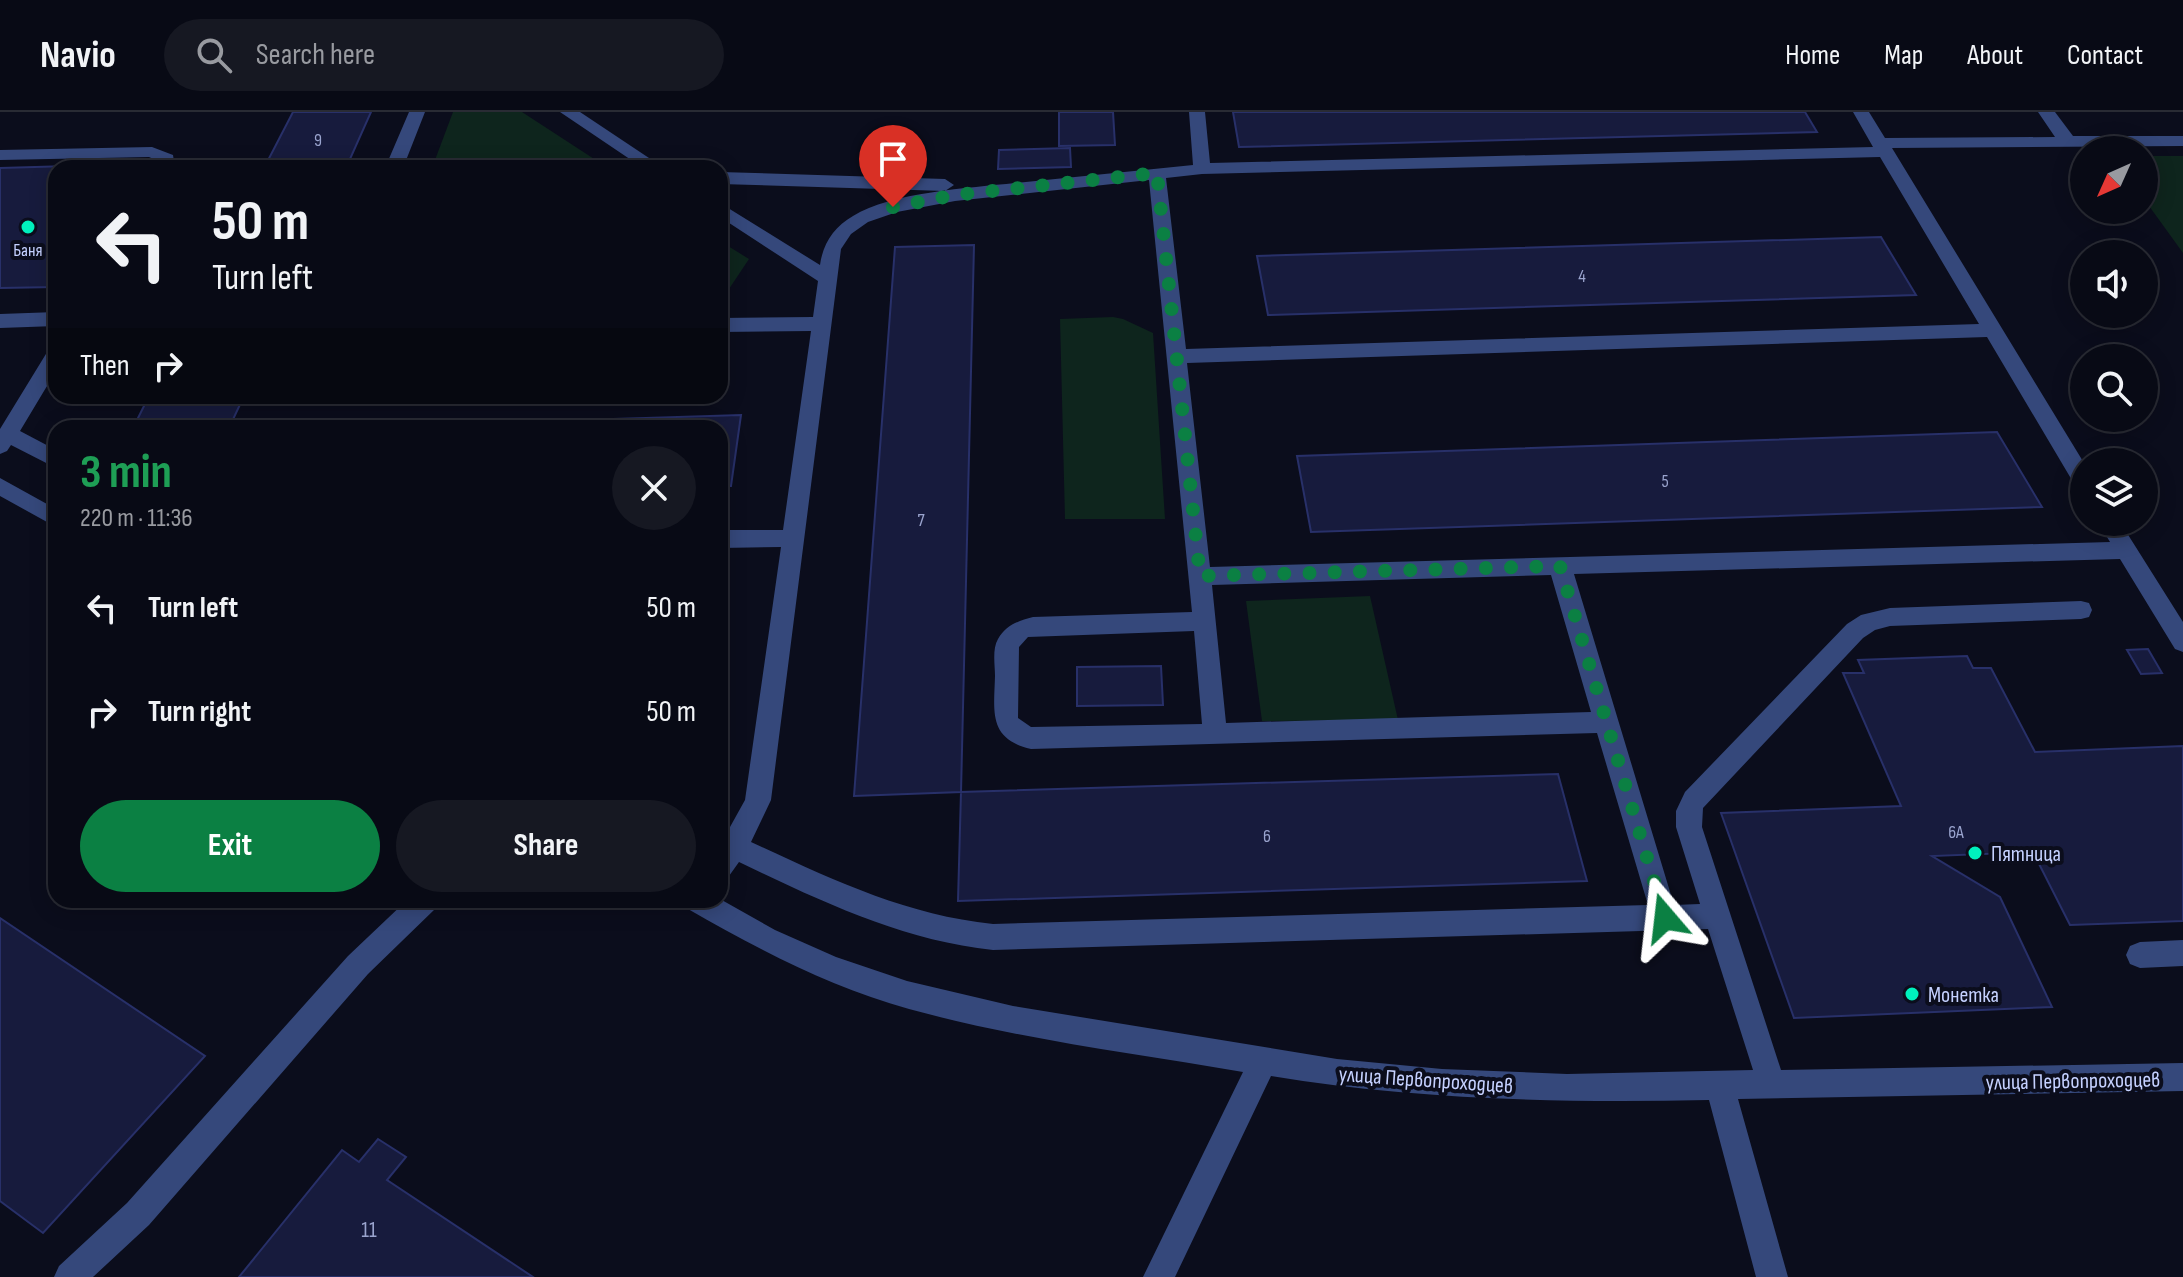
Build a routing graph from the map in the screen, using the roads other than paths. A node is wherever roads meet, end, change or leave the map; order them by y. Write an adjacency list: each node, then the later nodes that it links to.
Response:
1 (417, 112): 11 (street)
2 (568, 112): 12 (street)
3 (1197, 112): 13 (street)
4 (1861, 112): 8 (street)
5 (2046, 112): 7 (street)
6 (2183, 141): 7 (street)
7 (2068, 142): 8 (street)
8 (1882, 147): 13 (street); 23 (street)
9 (0, 155): 10 (street)
10 (167, 160)
11 (397, 160)
12 (643, 160)
13 (1202, 169): 14 (street)
14 (1157, 173): 16 (street); 24 (street)
15 (728, 178): 16 (street)
16 (1060, 184): 18 (street)
17 (728, 214): 18 (street)
18 (826, 277): 21 (street)
19 (48, 319): 20 (street)
20 (0, 321)
21 (820, 324): 22 (street); 32 (street)
22 (728, 325)
23 (1993, 330): 24 (street); 28 (street)
24 (1175, 356): 36 (street)
25 (48, 367): 26 (street)
26 (4, 440): 27 (street)
27 (48, 457)
28 (2070, 458)
29 (0, 486): 30 (street)
30 (48, 514)
31 (2118, 536): 34 (street)
32 (795, 538): 33 (street); 42 (street)
33 (728, 539)
34 (2126, 550): 35 (street); 39 (street)
35 (1560, 566): 36 (street); 40 (street)
36 (1200, 576): 38 (street)
37 (2081, 610): 46 (street)
38 (1204, 621): 41 (street); 41 (street)
39 (2183, 642)
40 (1606, 722): 41 (street); 47 (street)
41 (1215, 734)
42 (728, 855)
43 (728, 857): 47 (street)
44 (418, 908): 54 (street)
45 (711, 908): 50 (street, улица Первопроходцев)
46 (1718, 916): 47 (street); 52 (street)
47 (1665, 918)
48 (2183, 953): 49 (street)
49 (2140, 955)
50 (1263, 1062): 53 (street, улица Первопроходцев); 55 (street)
51 (2183, 1077): 52 (street, улица Первопроходцев)
52 (1772, 1086): 53 (street, улица Первопроходцев)
53 (1720, 1087): 56 (street)
54 (70, 1277)
55 (1159, 1277)
56 (1772, 1277)

